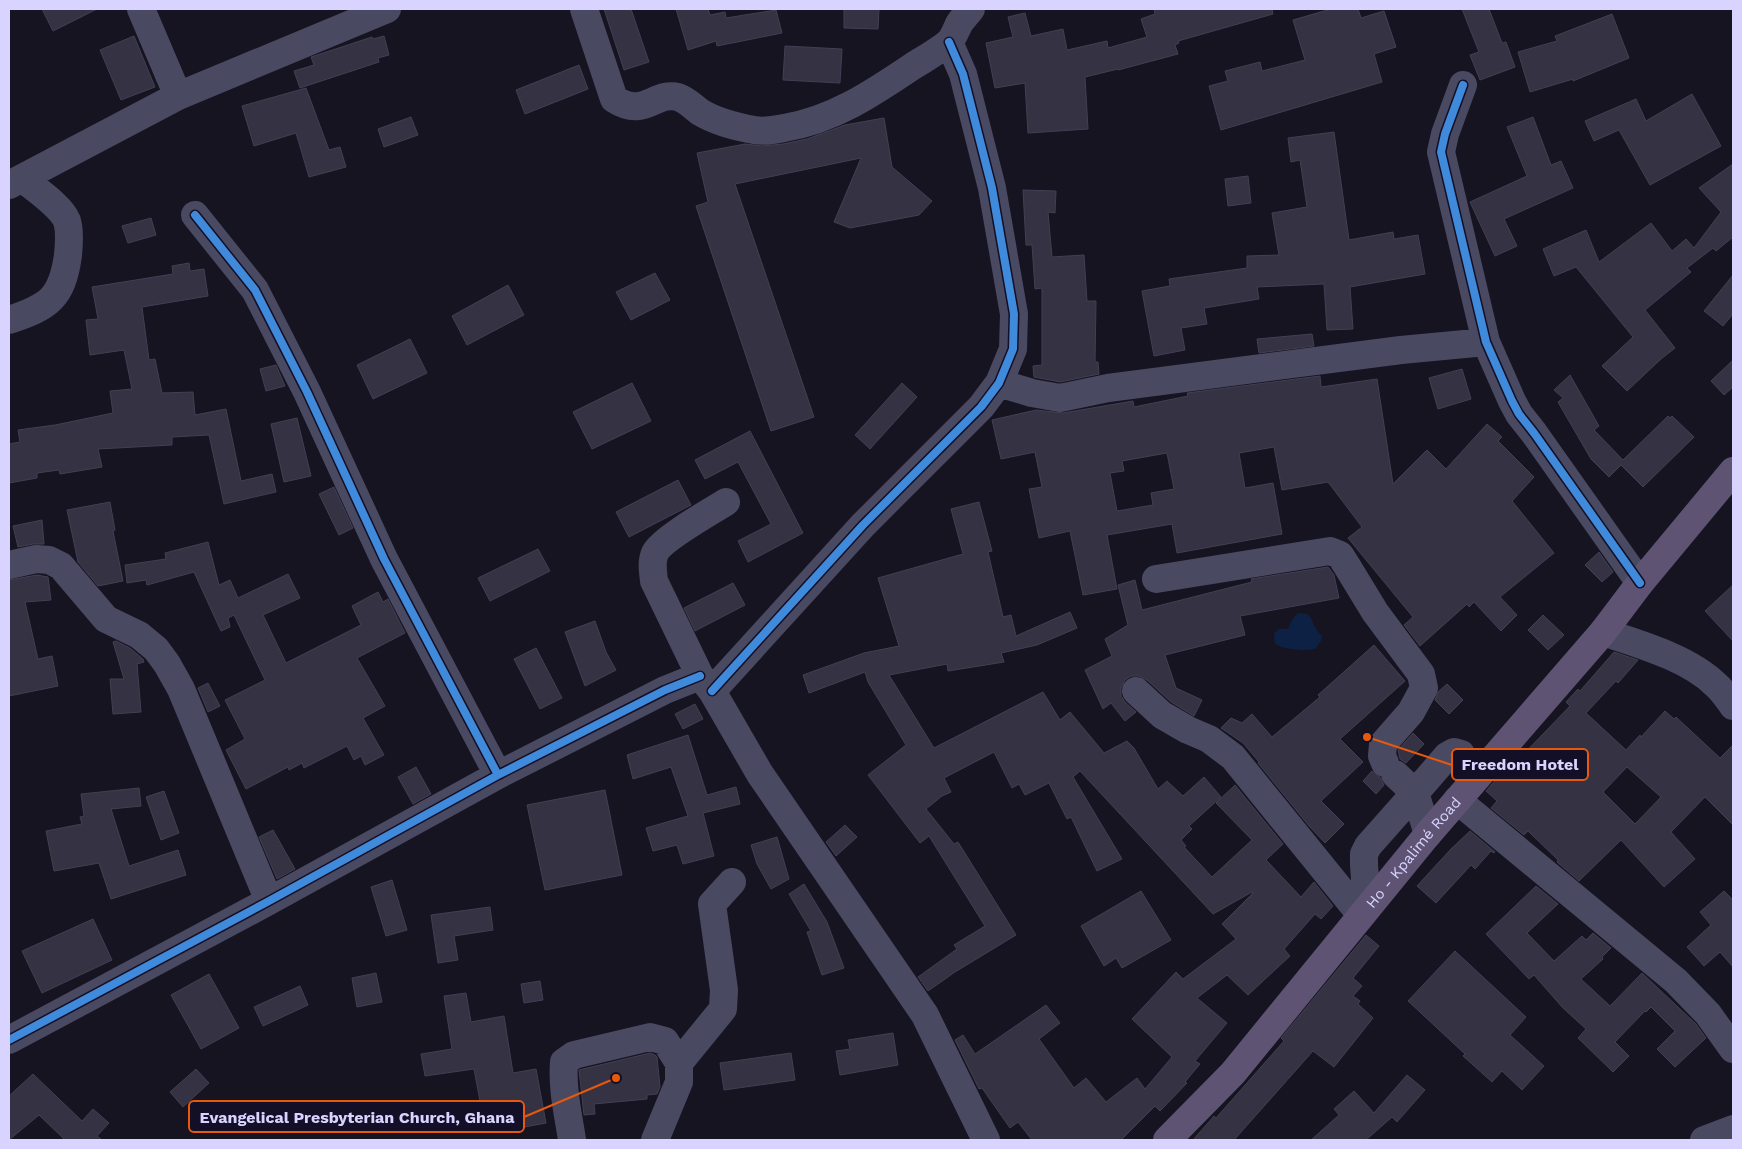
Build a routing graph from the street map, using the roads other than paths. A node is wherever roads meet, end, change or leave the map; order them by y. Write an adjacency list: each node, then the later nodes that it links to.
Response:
1 (141, 9): 7 (street)
2 (387, 9): 7 (street)
3 (584, 9): 5 (street)
4 (970, 9): 5 (street)
5 (950, 42): 12 (street)
6 (1463, 85): 11 (street)
7 (178, 96): 8 (street)
8 (16, 182): 10 (street)
9 (194, 215): 22 (street)
10 (9, 320)
11 (1486, 342): 12 (street); 17 (street)
12 (999, 383): 19 (street)
13 (1733, 471): 17 (main road, Ho - Kpalimé Road)
14 (726, 502): 19 (street)
15 (9, 565): 27 (street)
16 (1156, 579): 24 (street)
17 (1640, 582): 18 (main road, Ho - Kpalimé Road)
18 (1603, 632): 21 (street); 23 (main road, Ho - Kpalimé Road)
19 (706, 684): 22 (street); 35 (street)
20 (1136, 691): 28 (street)
21 (1733, 706)
22 (498, 775): 27 (street)
23 (1464, 792): 24 (street); 25 (main road, Ho - Kpalimé Road); 30 (street)
24 (1415, 793): 25 (street); 28 (street)
25 (1428, 834): 28 (main road, Ho - Kpalimé Road)
26 (732, 882): 31 (street)
27 (269, 901): 29 (street)
28 (1364, 911): 36 (main road, Ho - Kpalimé Road)
29 (9, 1040)
30 (1733, 1049)
31 (679, 1063): 33 (street); 34 (street)
32 (1733, 1130): 37 (street)
33 (572, 1140)
34 (654, 1140)
35 (986, 1140)
36 (1167, 1140)
37 (1704, 1140)

